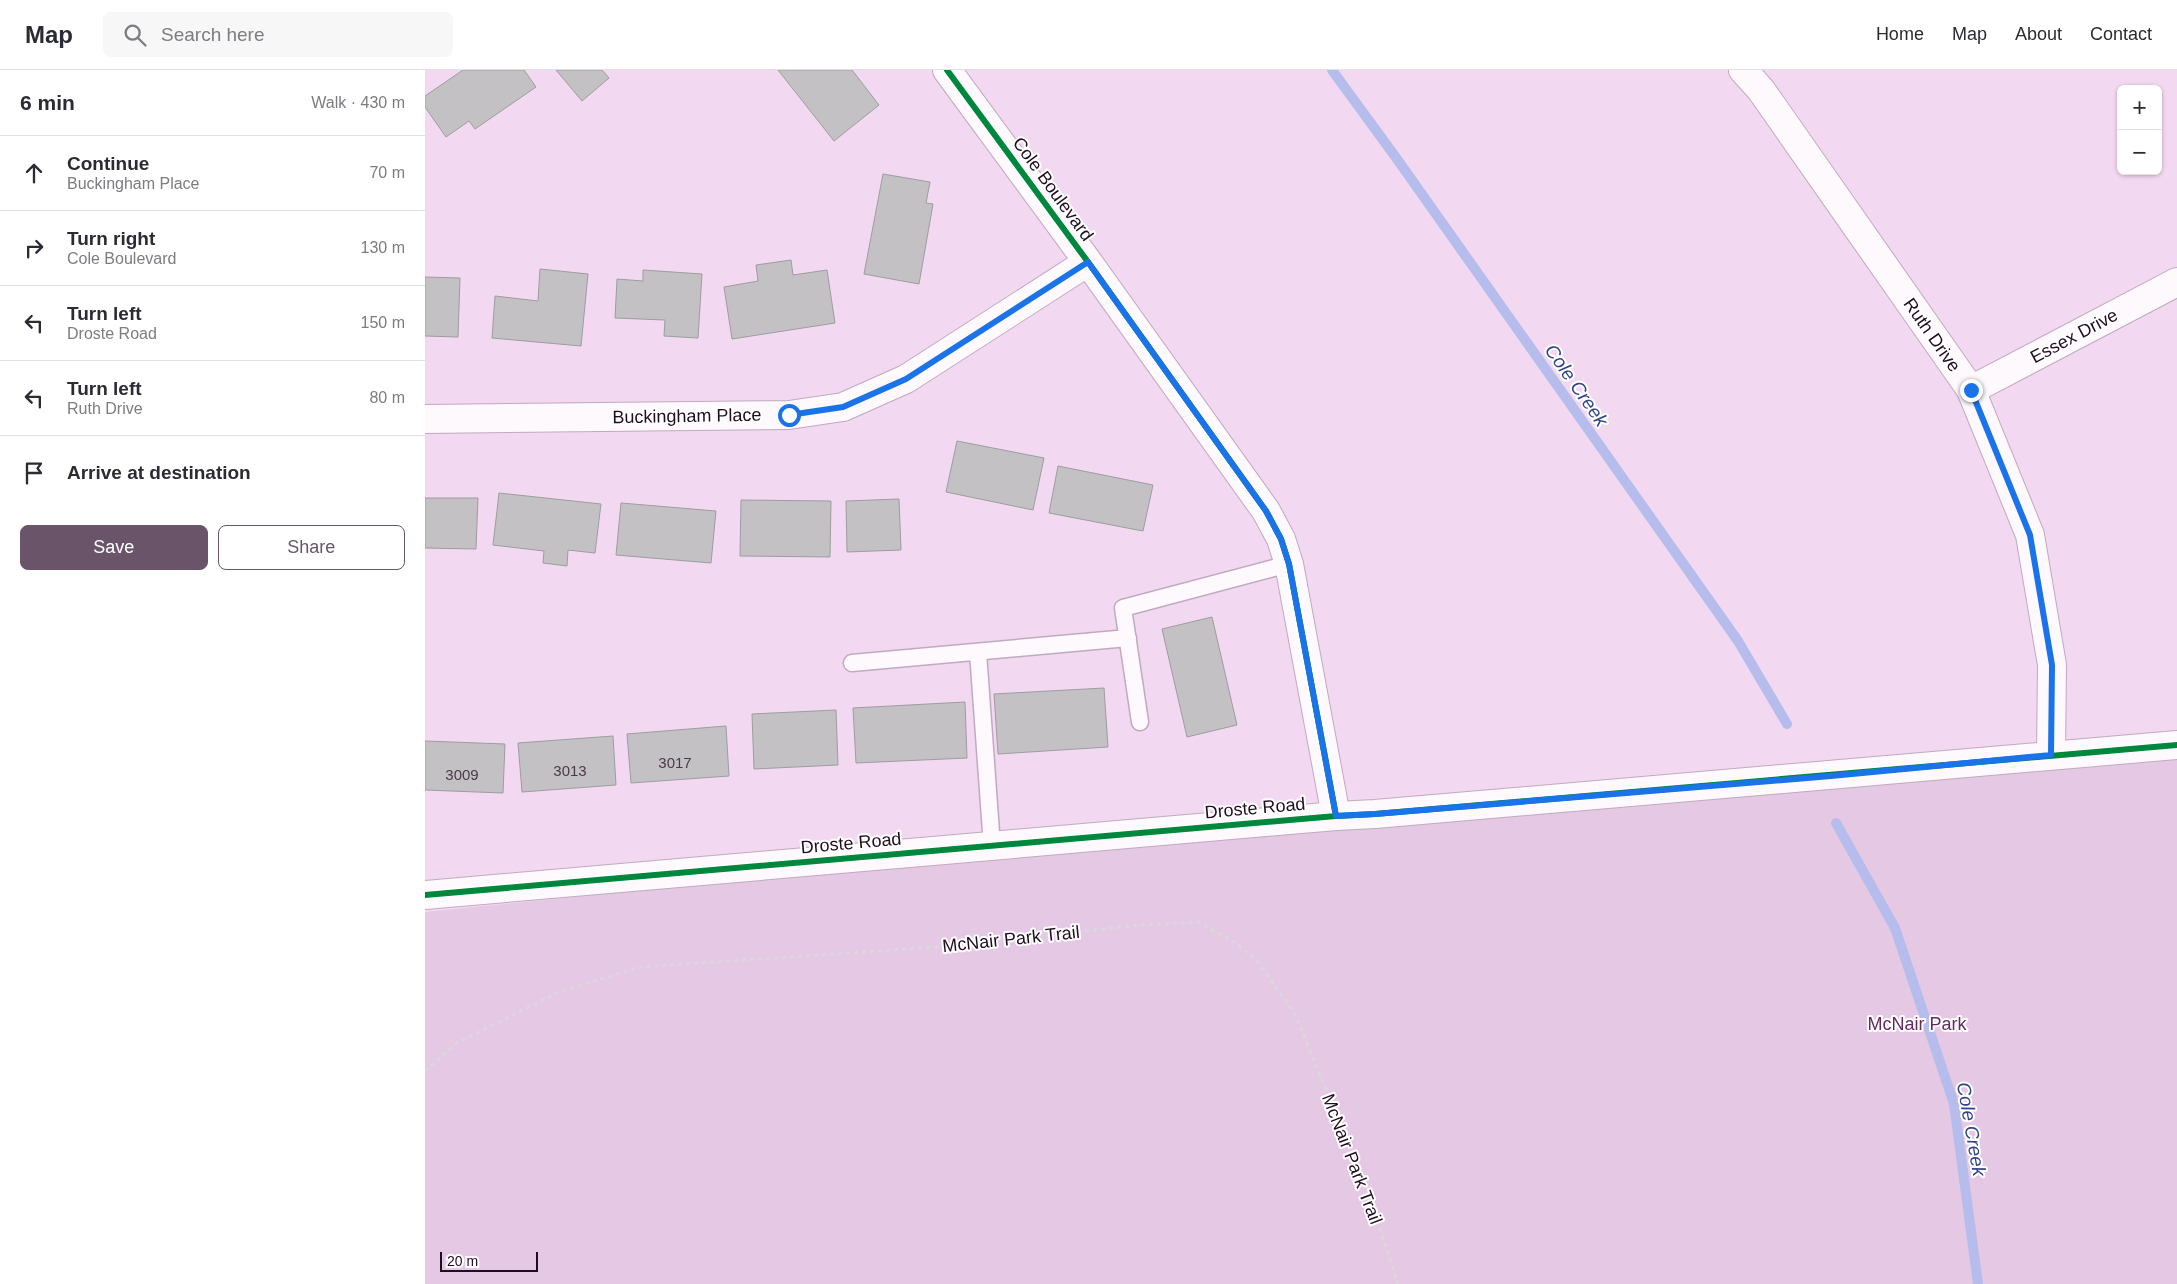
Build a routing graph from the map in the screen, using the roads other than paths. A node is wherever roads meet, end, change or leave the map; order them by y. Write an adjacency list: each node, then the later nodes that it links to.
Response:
1 (947, 70): 3 (street, Cole Boulevard)
2 (1743, 70): 5 (street, Ruth Drive)
3 (1088, 262): 6 (street, Buckingham Place); 7 (street, Cole Boulevard)
4 (2177, 282): 5 (street, Essex Drive)
5 (1971, 390): 13 (street, Ruth Drive)
6 (425, 419)
7 (1289, 564): 8 (lane); 14 (street, Cole Boulevard)
8 (1128, 638): 9 (lane); 11 (lane)
9 (978, 652): 10 (lane); 15 (lane)
10 (852, 663)
11 (1141, 722)
12 (2177, 745): 13 (street, Droste Road)
13 (2051, 755): 14 (street, Droste Road)
14 (1336, 816): 15 (street, Droste Road)
15 (992, 846): 16 (street, Droste Road)
16 (425, 895)

